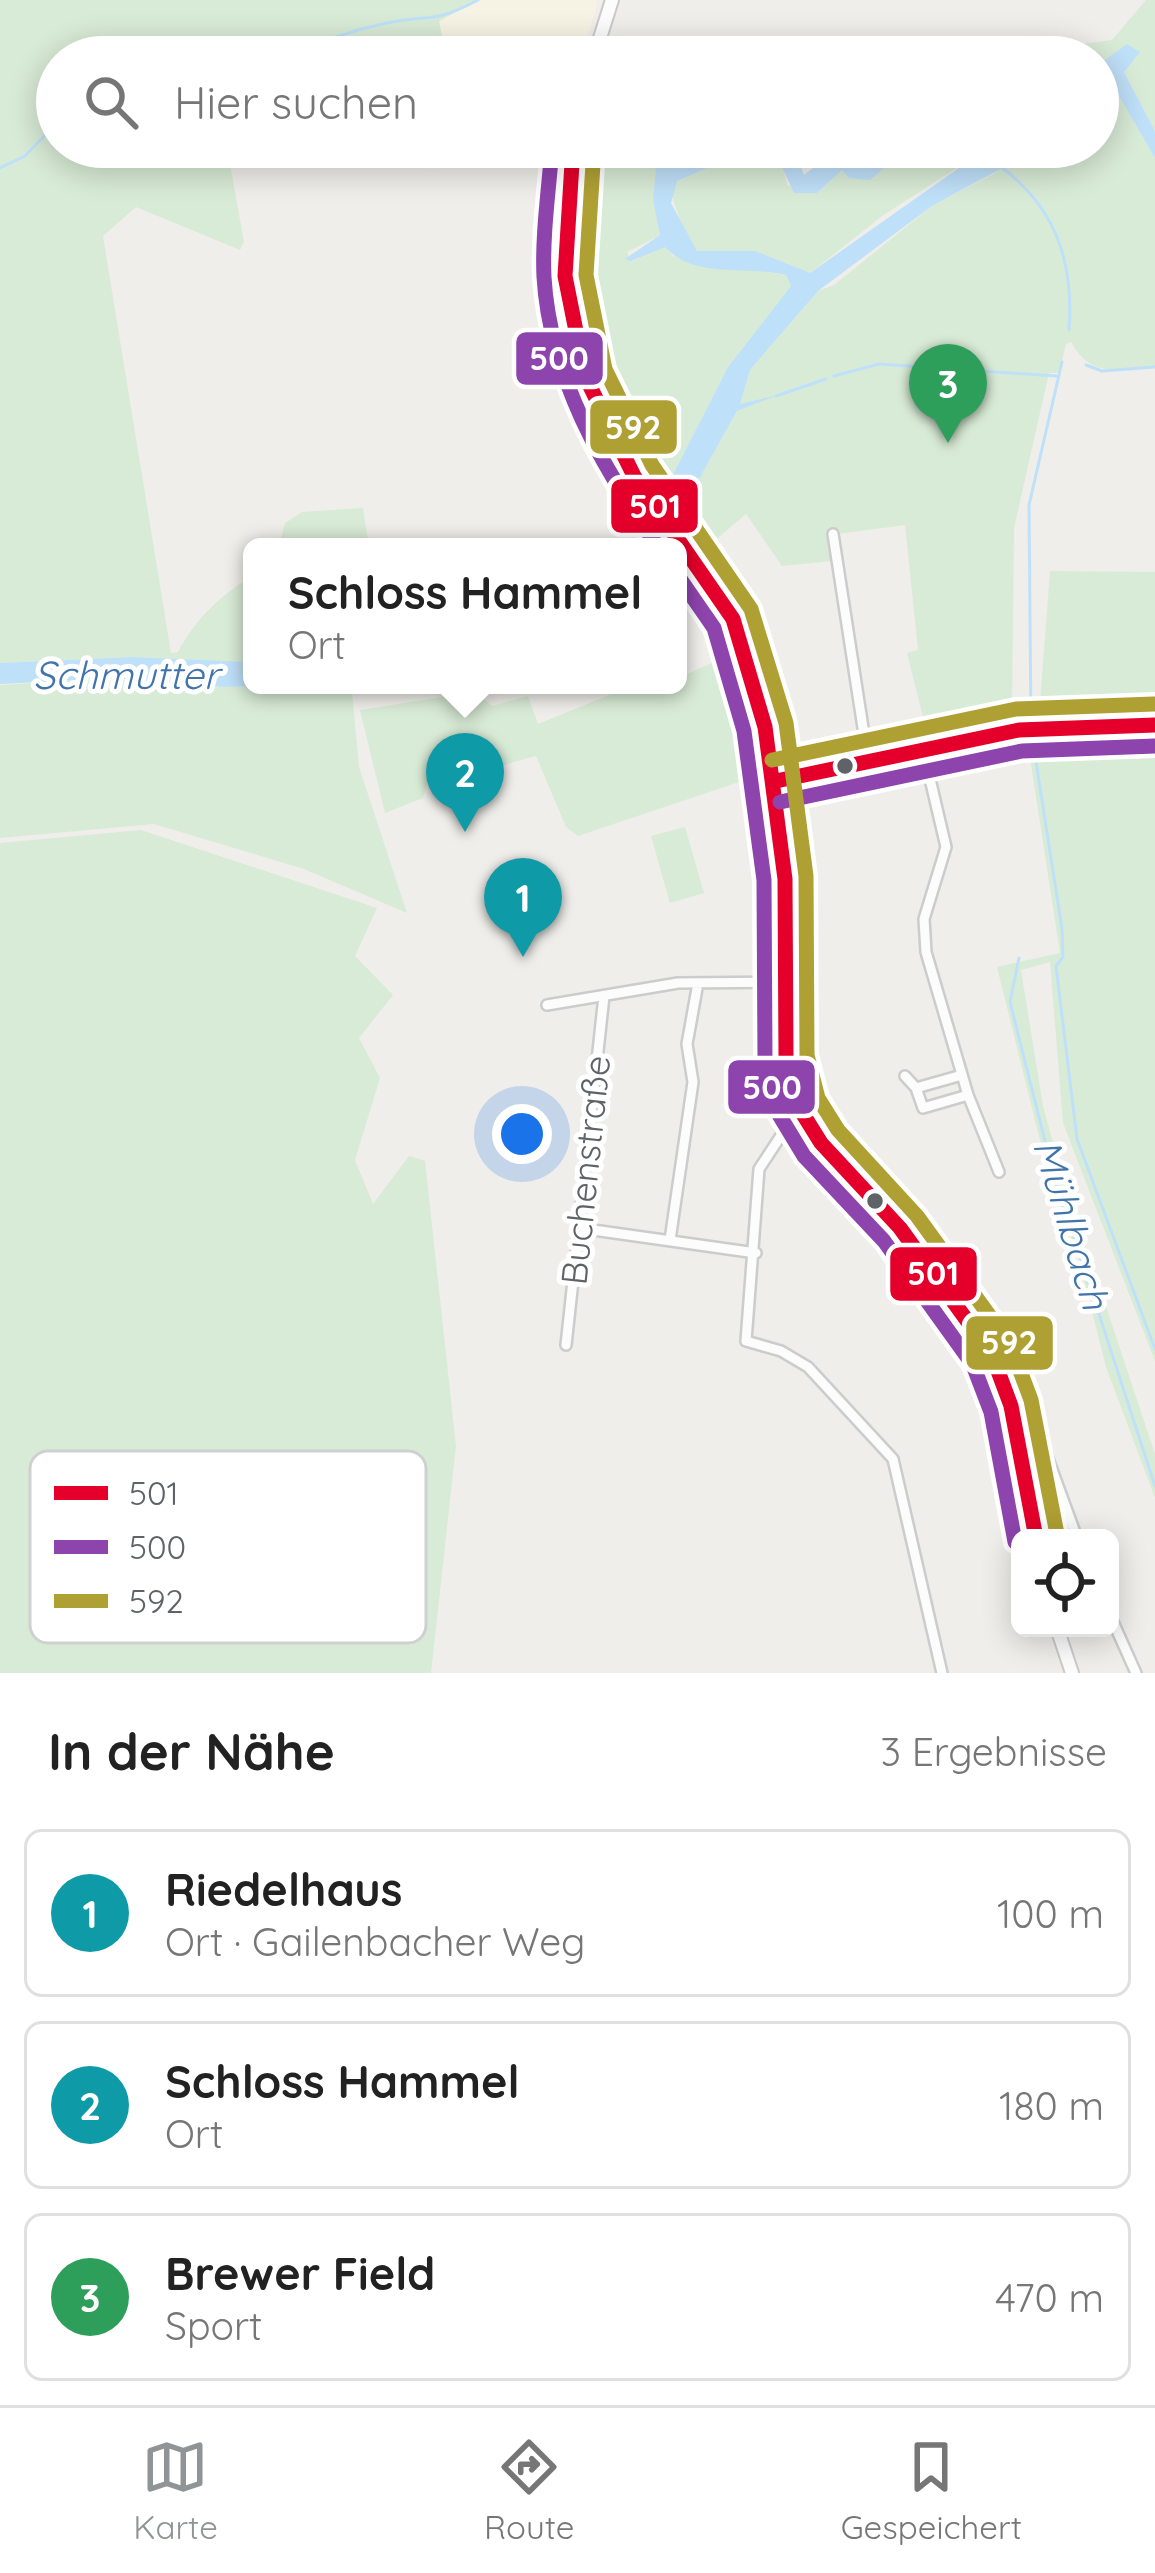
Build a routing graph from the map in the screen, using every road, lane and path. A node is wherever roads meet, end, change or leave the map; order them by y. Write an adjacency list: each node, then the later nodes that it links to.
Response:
1 (611, 0): 2 (main road)
2 (600, 36)
3 (571, 168): 5 (main road)
4 (833, 534): 9 (street)
5 (680, 538)
6 (687, 548): 10 (main road)
7 (1155, 725): 8 (main road)
8 (923, 748): 9 (main road); 15 (street)
9 (868, 760): 10 (main road)
10 (776, 781): 12 (main road)
11 (698, 982): 12 (street); 13 (street); 22 (street)
12 (788, 982): 19 (main road)
13 (604, 996): 14 (street); 21 (street, Buchenstraße)
14 (548, 1005)
15 (962, 1075): 17 (street); 18 (street)
16 (904, 1076): 17 (street)
17 (916, 1088): 18 (street)
18 (968, 1095): 20 (street)
19 (804, 1119): 23 (street); 24 (main road)
20 (999, 1172)
21 (579, 1228): 22 (street); 25 (street, Buchenstraße)
22 (670, 1240): 23 (street)
23 (756, 1253): 30 (street)
24 (958, 1305): 26 (main road); 27 (street)
25 (566, 1345)
26 (1034, 1529)
27 (1074, 1529)
28 (1119, 1636): 32 (street)
29 (1060, 1637): 31 (main road)
30 (943, 1673)
31 (1072, 1673)
32 (1136, 1673)

